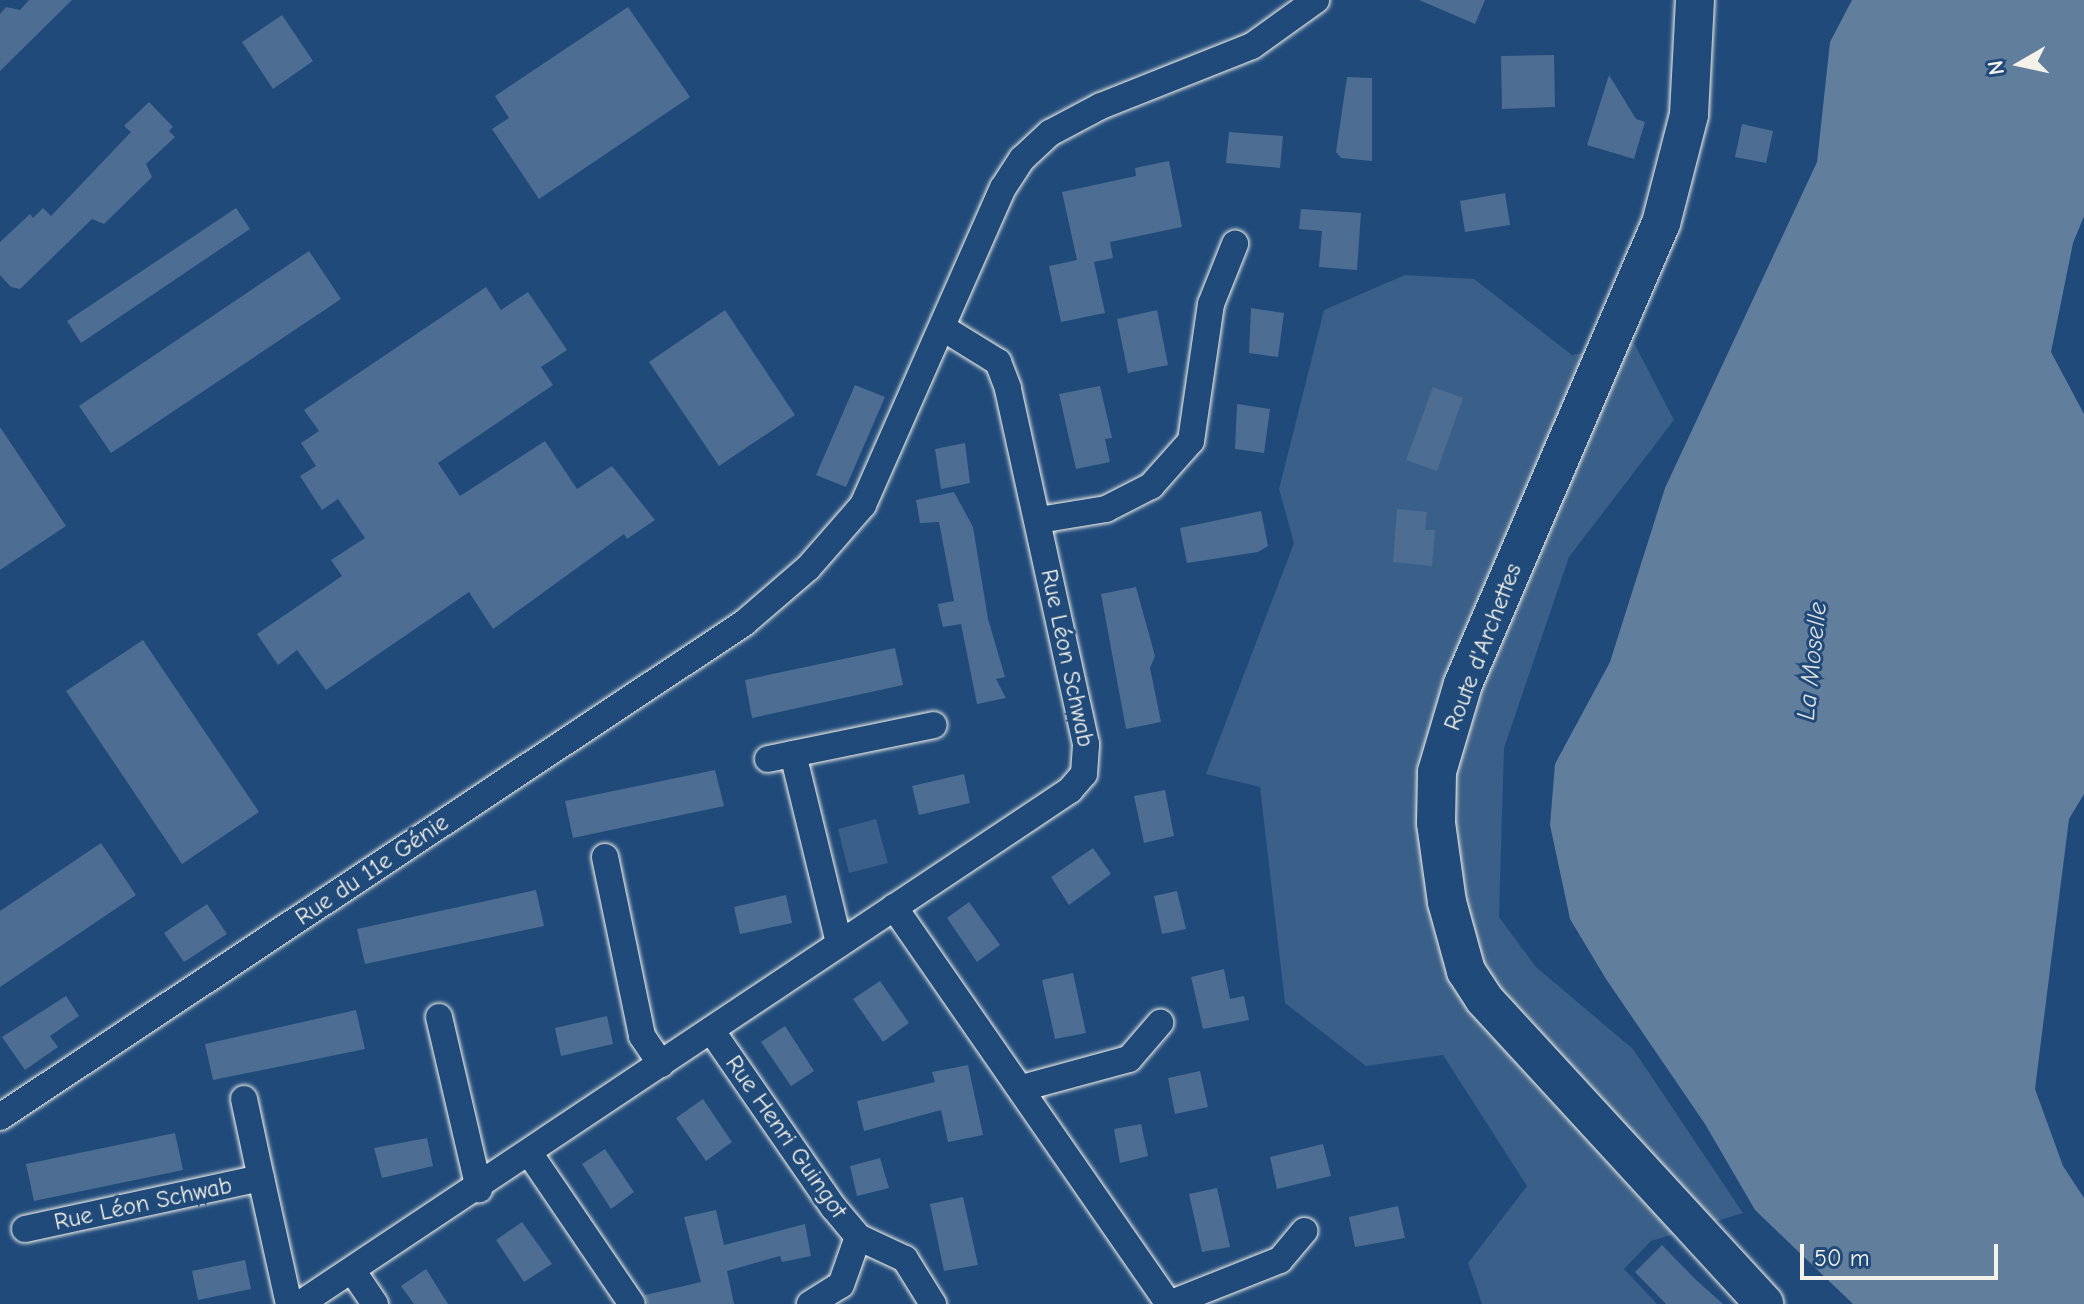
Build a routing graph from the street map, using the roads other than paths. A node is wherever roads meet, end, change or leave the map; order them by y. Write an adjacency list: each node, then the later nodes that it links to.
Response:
1 (1316, 0): 4 (street, Rue du 11e Génie)
2 (1695, 0): 31 (street, Route d'Archettes)
3 (1235, 244): 5 (street)
4 (943, 328): 5 (street, Rue Léon Schwab); 16 (street, Rue du 11e Génie)
5 (1039, 520): 8 (street, Rue Léon Schwab)
6 (934, 725): 9 (street)
7 (605, 857): 13 (street)
8 (894, 907): 9 (street, Rue Léon Schwab); 14 (street)
9 (839, 943): 12 (street, Rue Léon Schwab)
10 (439, 1017): 19 (street)
11 (1160, 1023): 14 (street)
12 (711, 1030): 13 (street, Rue Léon Schwab); 22 (street, Rue Henri Guingot)
13 (661, 1064): 17 (street, Rue Léon Schwab)
14 (1022, 1088): 30 (street)
15 (244, 1099): 18 (street, Rue Léon Schwab)
16 (0, 1117)
17 (530, 1154): 19 (street, Rue Léon Schwab); 27 (street)
18 (261, 1178): 20 (street, Rue Léon Schwab); 24 (street, Rue Léon Schwab)
19 (479, 1189): 23 (street, Rue Léon Schwab)
20 (25, 1229)
21 (1304, 1231): 30 (street)
22 (858, 1237): 28 (street); 29 (street, Rue Henri Guingot)
23 (352, 1270): 25 (street, Rue Léon Schwab); 26 (street)
24 (289, 1304)
25 (300, 1304)
26 (375, 1304)
27 (632, 1304)
28 (810, 1304)
29 (933, 1304)
30 (1169, 1304)
31 (1764, 1304)

